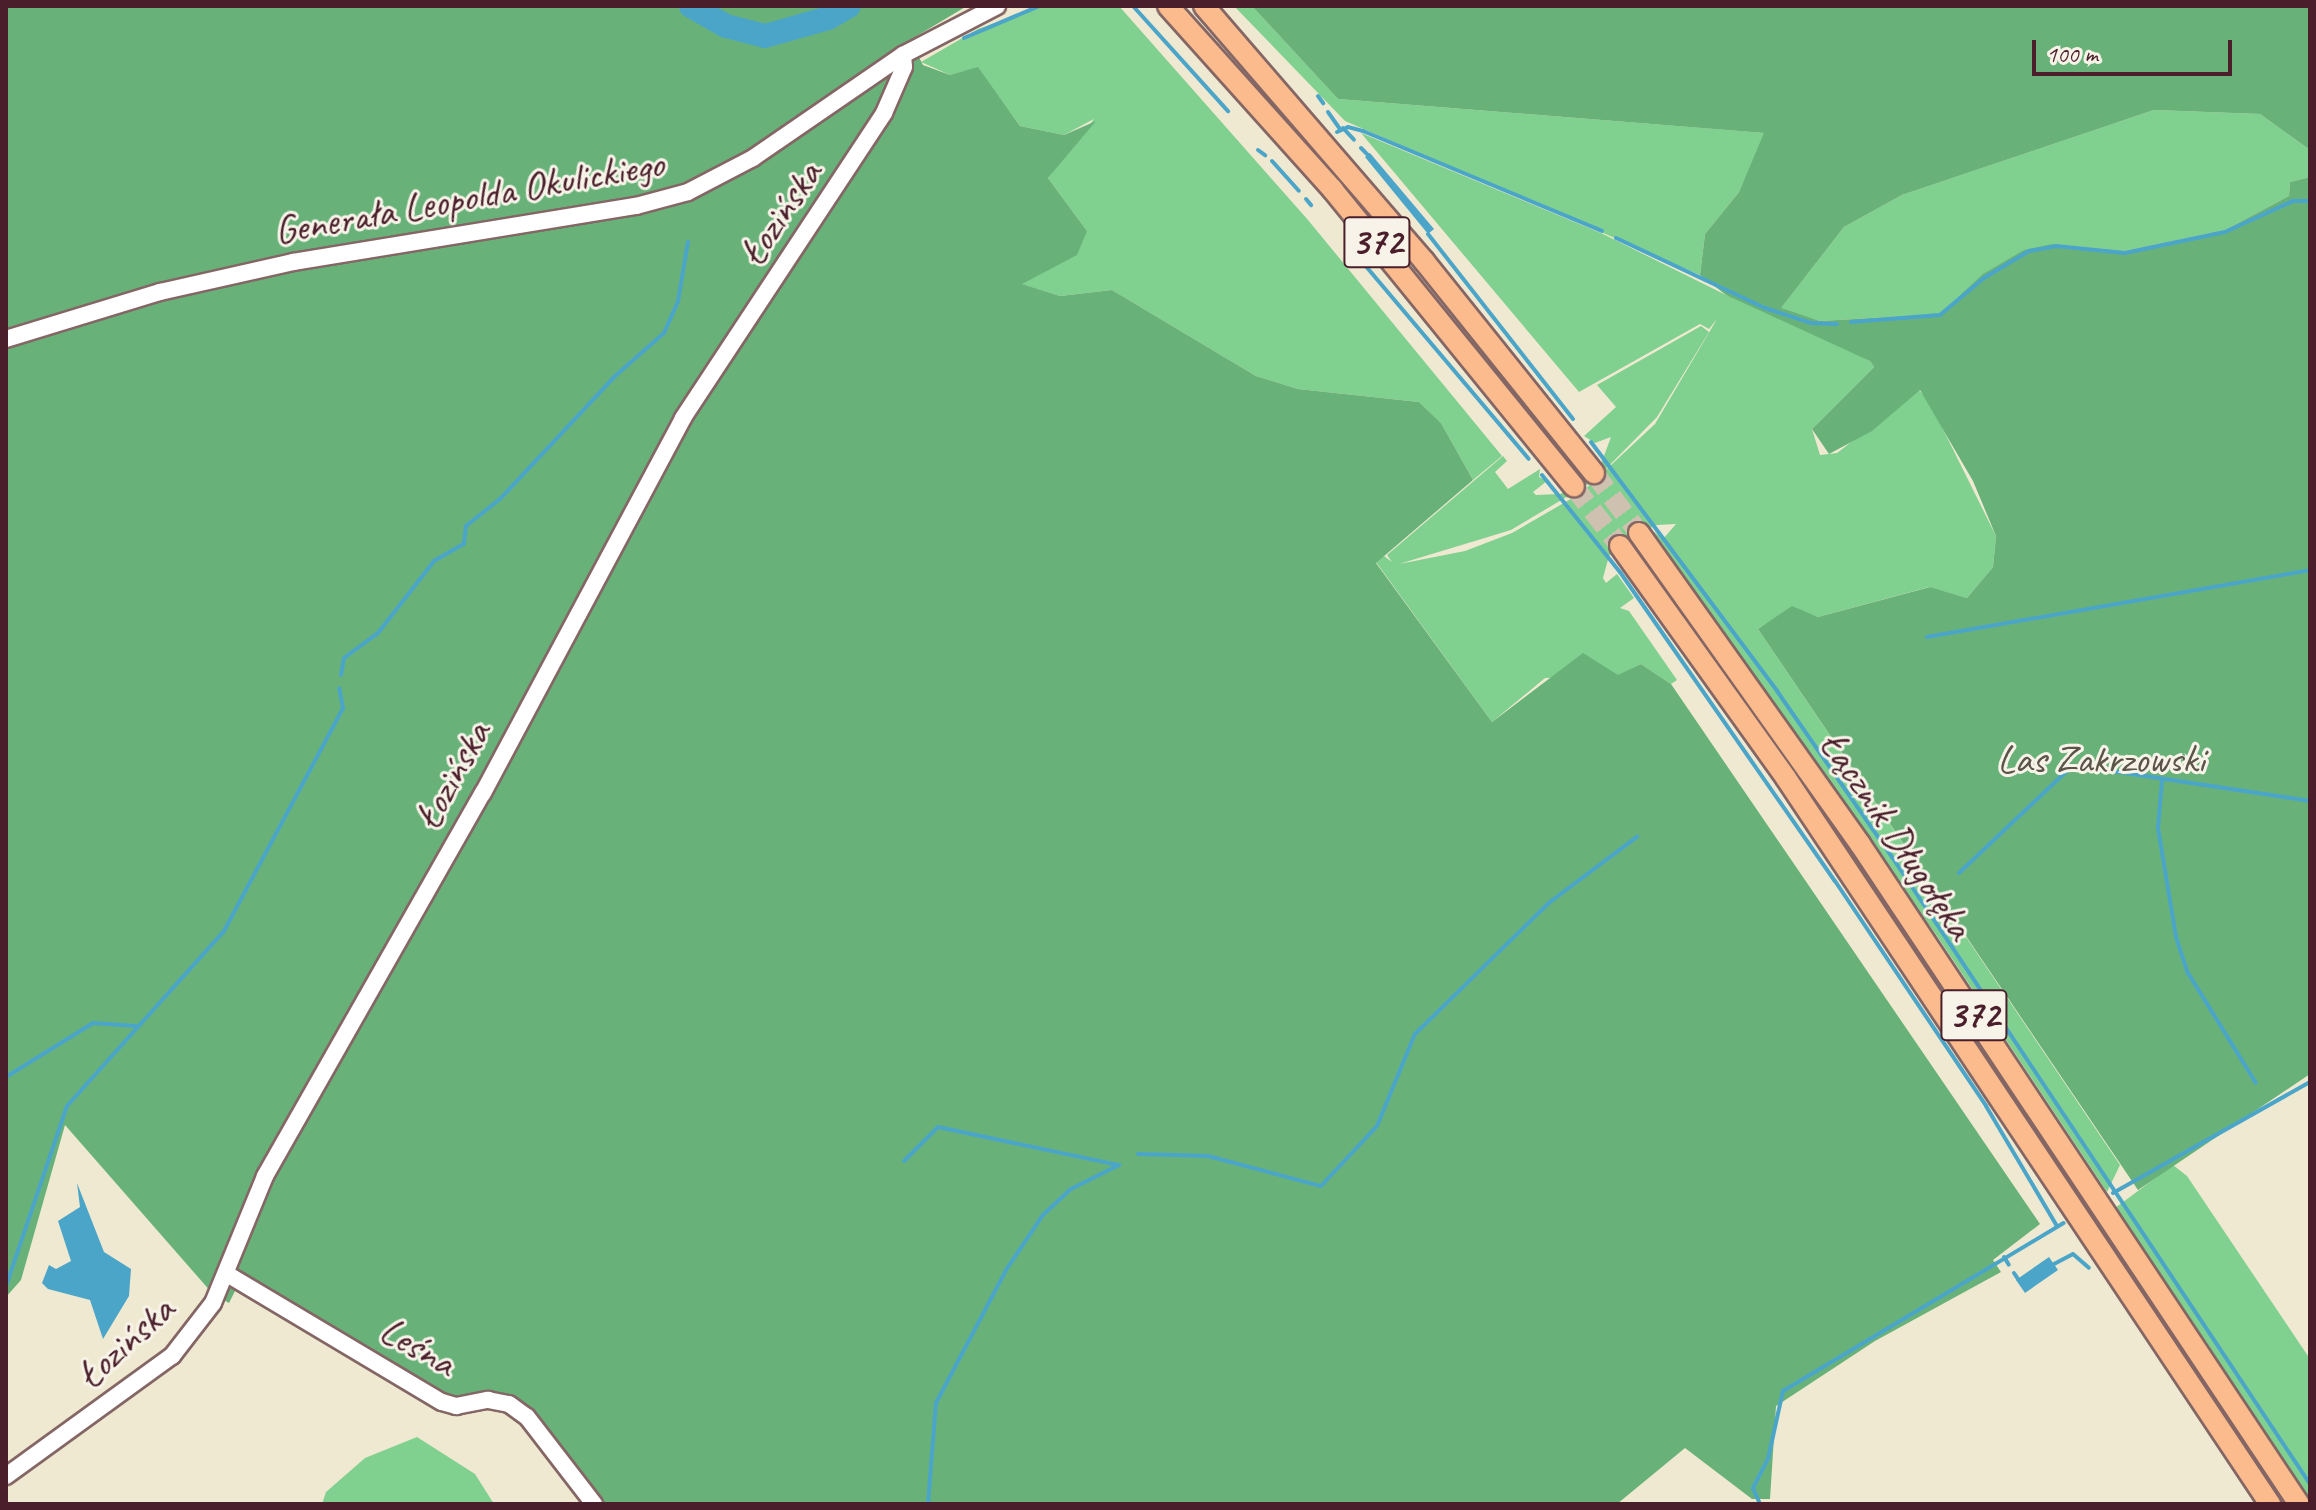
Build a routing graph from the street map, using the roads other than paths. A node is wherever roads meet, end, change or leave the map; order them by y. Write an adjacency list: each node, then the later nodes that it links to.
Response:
1 (997, 6): 4 (street, Generała Leopolda Okulickiego)
2 (1168, 6): 7 (main road, 372)
3 (1204, 6): 6 (main road, 372)
4 (903, 55): 5 (street, Generała Leopolda Okulickiego); 10 (street, Łozińska)
5 (6, 339)
6 (1594, 473)
7 (1574, 487)
8 (1639, 533): 14 (main road, Łącznik Długołęka / 372)
9 (1620, 546): 13 (main road, Łącznik Długołęka / 372)
10 (227, 1274): 11 (street, Łozińska); 12 (street, Leśna)
11 (6, 1476)
12 (594, 1504)
13 (2270, 1504)
14 (2299, 1504)

